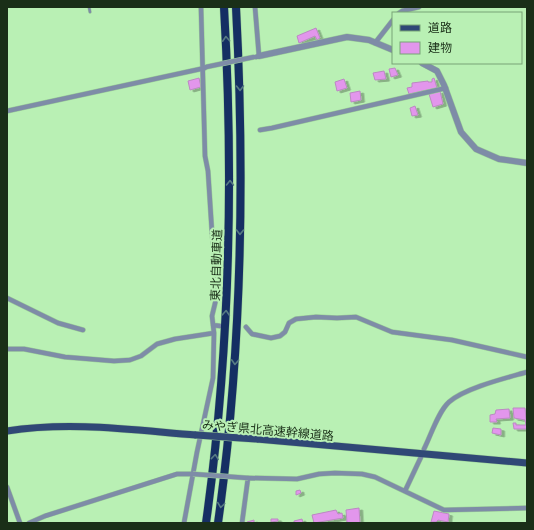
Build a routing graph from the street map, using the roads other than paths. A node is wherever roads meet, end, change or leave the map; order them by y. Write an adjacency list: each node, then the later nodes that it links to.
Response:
1 (89, 7): 7 (lane)
2 (201, 7): 14 (street)
3 (224, 7): 40 (highway, 東北自動車道, one-way to 3)
4 (236, 7): 41 (highway, 東北自動車道, one-way to 41)
5 (255, 7): 12 (street)
6 (419, 7): 8 (street)
7 (90, 12)
8 (400, 12)
9 (392, 21): 10 (street)
10 (375, 42): 11 (street); 12 (street)
11 (392, 50)
12 (256, 57): 14 (street, bridge)
13 (424, 64): 15 (street)
14 (204, 68): 16 (street); 20 (street)
15 (446, 88): 17 (street); 18 (street)
16 (7, 111)
17 (260, 130)
18 (527, 161)
19 (7, 298): 23 (street)
20 (213, 325): 21 (street); 24 (street)
21 (220, 326)
22 (246, 327): 26 (street)
23 (83, 330)
24 (214, 333): 25 (street); 32 (street)
25 (7, 348)
26 (527, 357)
27 (527, 372): 29 (street)
28 (7, 431): 31 (main road, みやぎ県北高速幹線道路, bridge)
29 (424, 448)
30 (421, 457): 35 (street)
31 (527, 463)
32 (193, 474): 33 (street, bridge); 38 (street); 39 (street)
33 (248, 478): 35 (street); 42 (street)
34 (7, 487): 37 (street)
35 (406, 491): 36 (street)
36 (527, 508)
37 (20, 523)
38 (29, 523)
39 (184, 523)
40 (206, 523)
41 (218, 523)
42 (242, 523)

